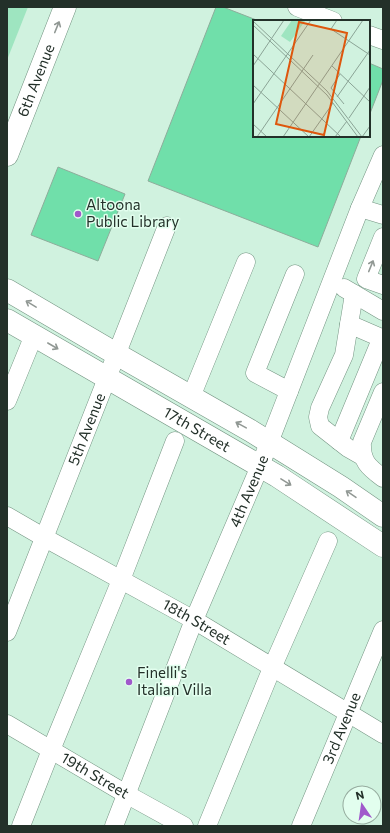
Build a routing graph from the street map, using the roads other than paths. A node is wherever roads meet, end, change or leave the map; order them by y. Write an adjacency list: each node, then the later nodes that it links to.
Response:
1 (66, 7): 6 (main road, 6th Avenue, one-way to 1)
2 (297, 7): 3 (street)
3 (330, 20)
4 (370, 35): 5 (street)
5 (383, 40)
6 (7, 155)
7 (383, 156): 8 (street, 4th Avenue)
8 (360, 208): 9 (street); 14 (street, 4th Avenue)
9 (383, 215)
10 (167, 226): 22 (street, 5th Avenue)
11 (383, 237): 15 (street, one-way to 11)
12 (246, 262): 26 (street)
13 (294, 274): 24 (street)
14 (333, 281): 17 (street); 24 (street, 4th Avenue)
15 (383, 285)
16 (7, 290): 22 (main road, 17th Street, one-way to 16)
17 (354, 294): 18 (street); 20 (street)
18 (383, 311)
19 (7, 320): 21 (main road, 17th Street)
20 (349, 324): 29 (street); 29 (street)
21 (34, 335): 23 (main road, 17th Street, one-way to 23); 27 (street)
22 (117, 354): 23 (street, 5th Avenue); 26 (main road, 17th Street)
23 (108, 378): 32 (main road, 17th Street); 36 (street, 5th Avenue)
24 (289, 391): 30 (street, 4th Avenue)
25 (383, 392): 31 (street)
26 (191, 397): 30 (main road, 17th Street, one-way to 26)
27 (7, 401)
28 (175, 441): 39 (street)
29 (339, 441): 31 (street)
30 (269, 443): 32 (street, 4th Avenue); 35 (main road, 17th Street, one-way to 30)
31 (362, 456): 33 (street)
32 (260, 466): 38 (main road, 17th Street, one-way to 38); 40 (street, 4th Avenue)
33 (383, 478)
34 (7, 516): 36 (street, 18th Street)
35 (383, 516)
36 (45, 538): 39 (street, 18th Street); 42 (street, 5th Avenue)
37 (328, 541): 43 (street)
38 (383, 546)
39 (121, 580): 40 (street, 18th Street); 47 (street)
40 (194, 620): 43 (street, 18th Street); 48 (street, 4th Avenue)
41 (383, 630): 44 (street, 3rd Avenue)
42 (7, 632)
43 (272, 668): 44 (street, 18th Street); 52 (street)
44 (348, 714): 46 (street, 18th Street); 53 (street, 3rd Avenue)
45 (7, 724): 47 (street, 19th Street)
46 (383, 734)
47 (51, 750): 48 (street, 19th Street); 49 (street)
48 (126, 794): 50 (street, 4th Avenue); 51 (street, 19th Street)
49 (21, 826)
50 (114, 826)
51 (184, 826)
52 (207, 826)
53 (301, 826)

